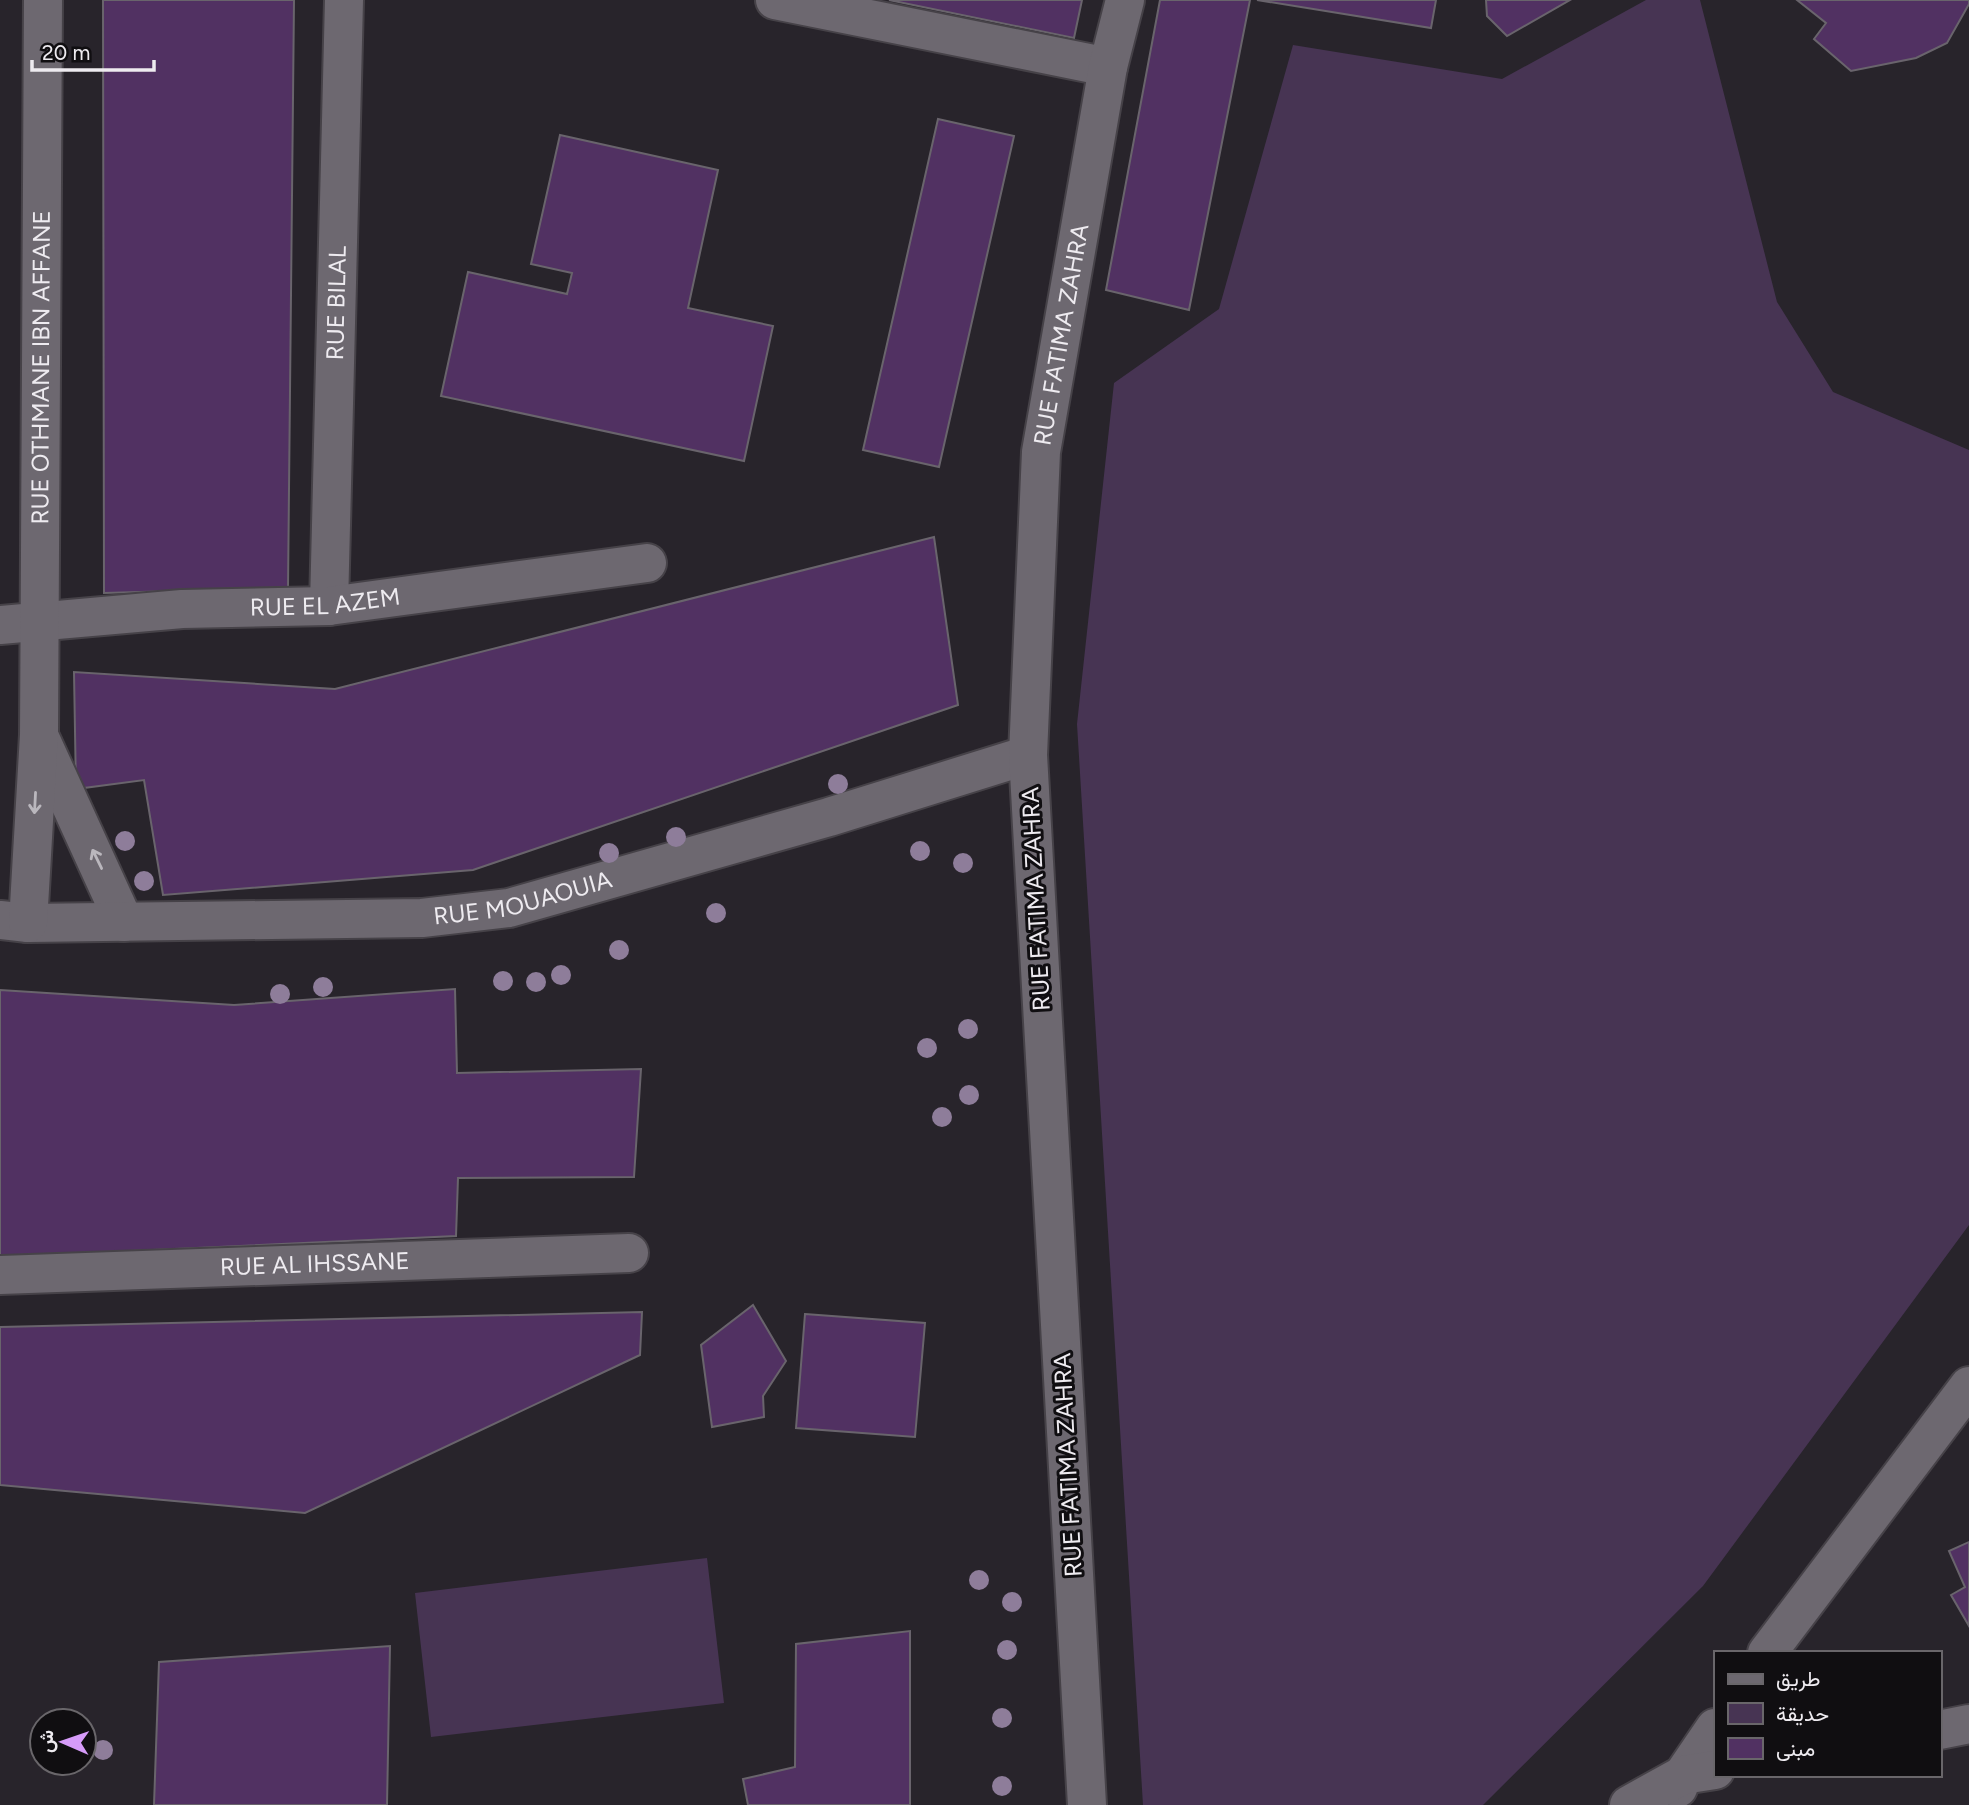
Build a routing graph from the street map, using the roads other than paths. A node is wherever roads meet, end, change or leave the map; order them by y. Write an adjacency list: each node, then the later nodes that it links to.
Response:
1 (43, 0): 8 (street, RUE OTHMANE IBN AFFANE)
2 (344, 0): 7 (street, RUE BILAL)
3 (775, 0): 5 (street)
4 (1125, 0): 5 (street, RUE FATIMA ZAHRA)
5 (1108, 67): 11 (street, RUE FATIMA ZAHRA)
6 (648, 563): 7 (street, RUE EL AZEM)
7 (329, 607): 8 (street, RUE EL AZEM)
8 (39, 623): 9 (street, RUE EL AZEM); 10 (street, RUE OTHMANE IBN AFFANE)
9 (0, 625)
10 (39, 735): 12 (street, RUE OTHMANE IBN AFFANE, one-way to 12); 13 (street, RUE OTHMANE IBN AFFANE, one-way to 10)
11 (1028, 755): 13 (street, RUE MOUAOUIA); 22 (street, RUE FATIMA ZAHRA)
12 (14, 921): 13 (street, RUE MOUAOUIA)
13 (124, 922)
14 (629, 1253): 15 (street, RUE AL IHSSANE)
15 (0, 1275)
16 (1969, 1386): 17 (street)
17 (1769, 1651)
18 (1969, 1724): 20 (street)
19 (1714, 1730): 21 (street)
20 (1941, 1730)
21 (1690, 1783): 23 (street)
22 (1087, 1805)
23 (1629, 1805)

